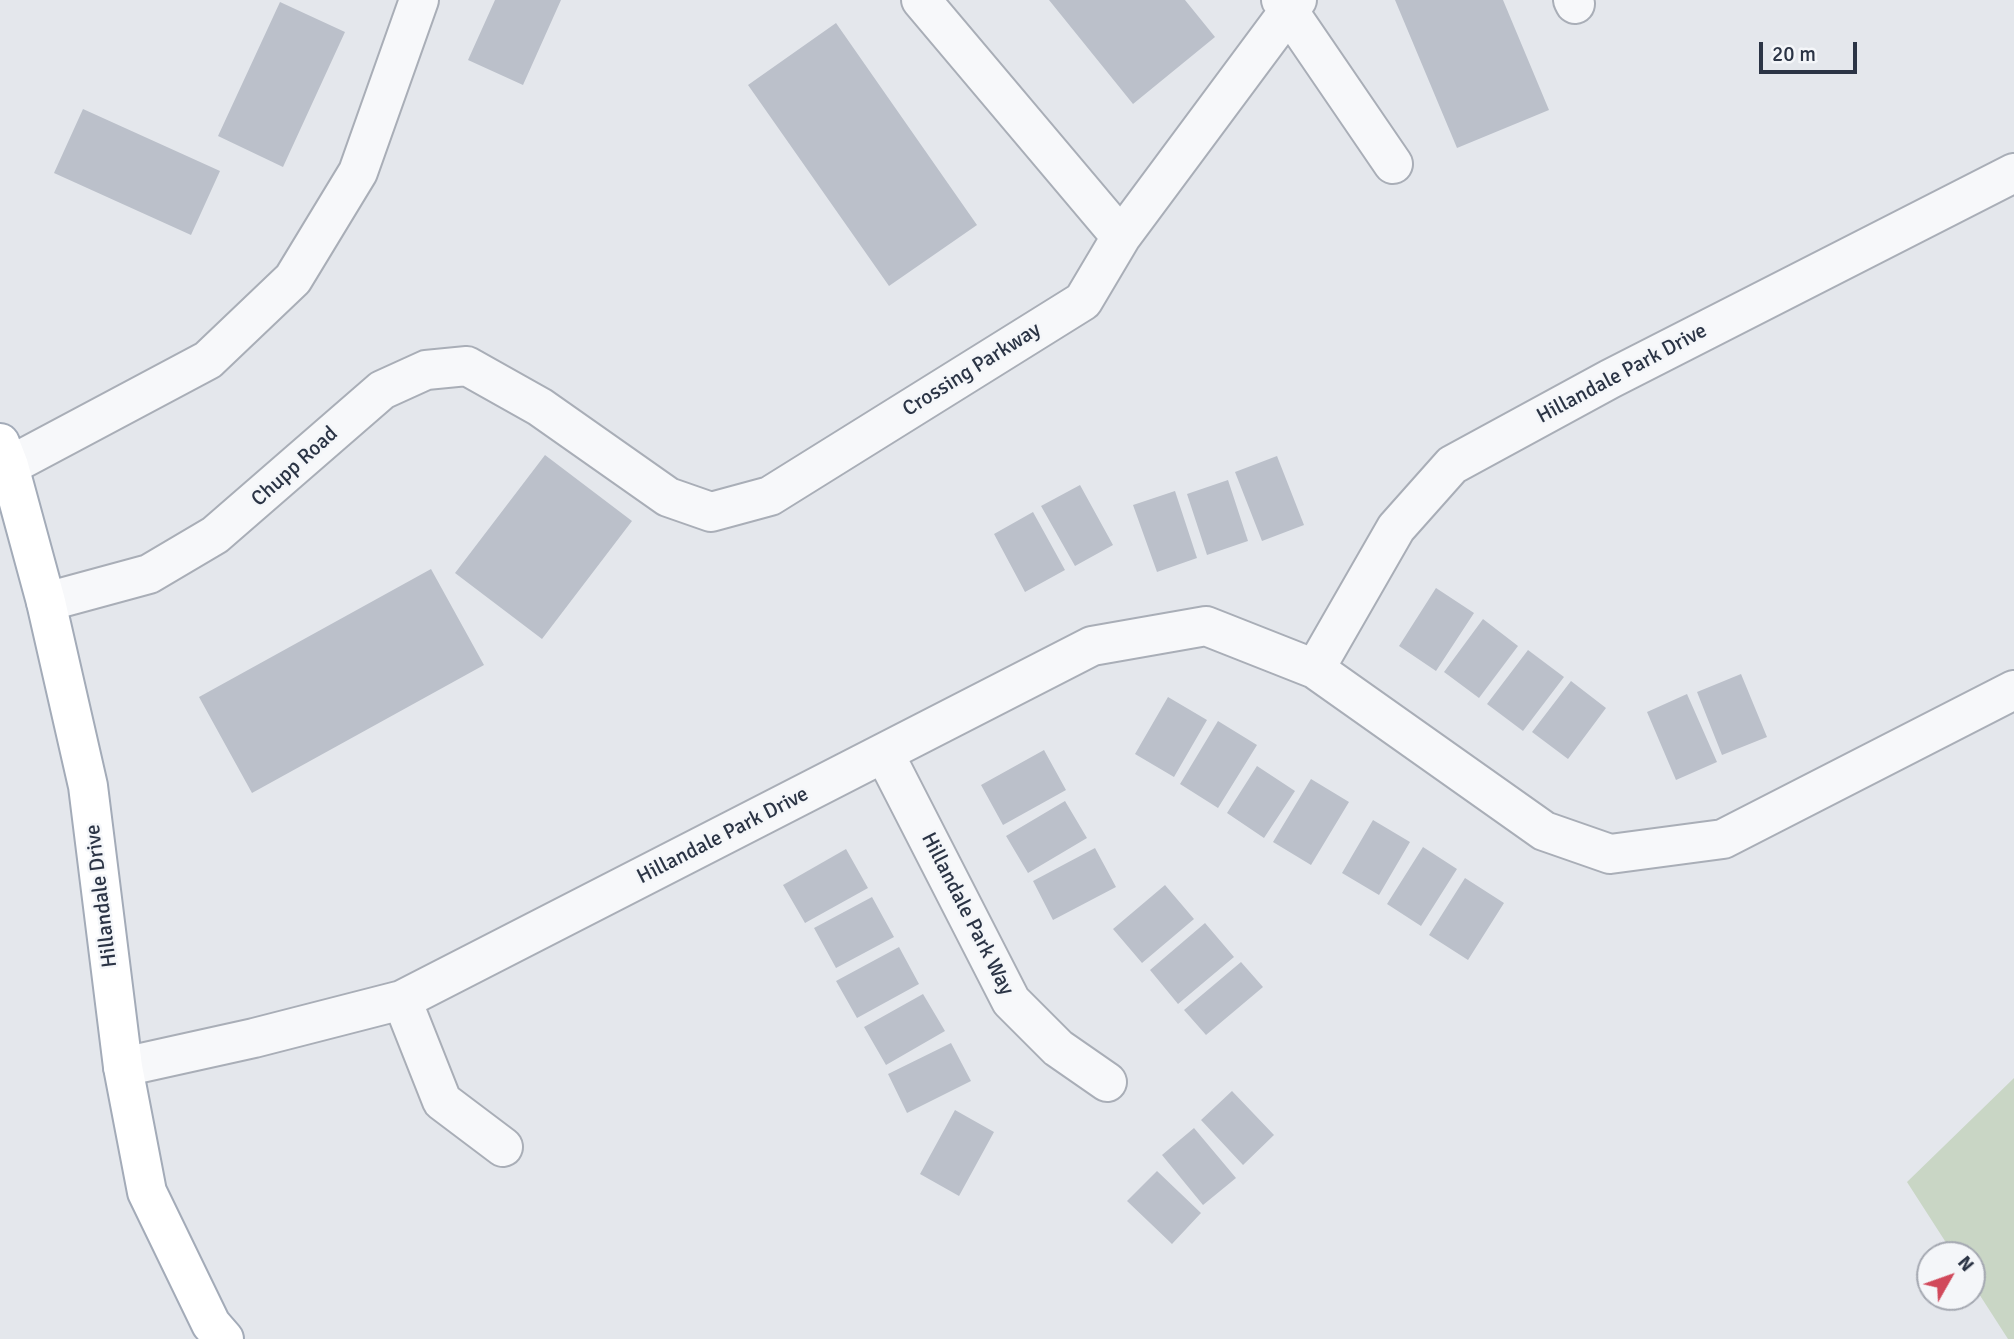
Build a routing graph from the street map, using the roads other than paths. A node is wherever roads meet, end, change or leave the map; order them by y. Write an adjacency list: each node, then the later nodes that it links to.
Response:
1 (419, 0): 8 (street)
2 (920, 0): 6 (street)
3 (1290, 4): 4 (street); 6 (street, Crossing Parkway)
4 (1393, 164)
5 (2014, 173): 10 (street, Hillandale Park Drive)
6 (1121, 237): 7 (street, Crossing Parkway)
7 (540, 407): 9 (street, Chupp Road)
8 (4, 455): 9 (main road, Hillandale Drive)
9 (46, 602): 14 (main road, Hillandale Drive)
10 (1315, 669): 11 (street, Hillandale Park Drive); 12 (street, Hillandale Park Drive)
11 (2014, 690)
12 (884, 753): 13 (street, Hillandale Park Drive); 15 (street, Hillandale Park Way)
13 (402, 1000): 14 (street, Hillandale Park Drive); 16 (street)
14 (122, 1067): 17 (main road, Hillandale Drive)
15 (1107, 1082)
16 (503, 1147)
17 (224, 1339)

